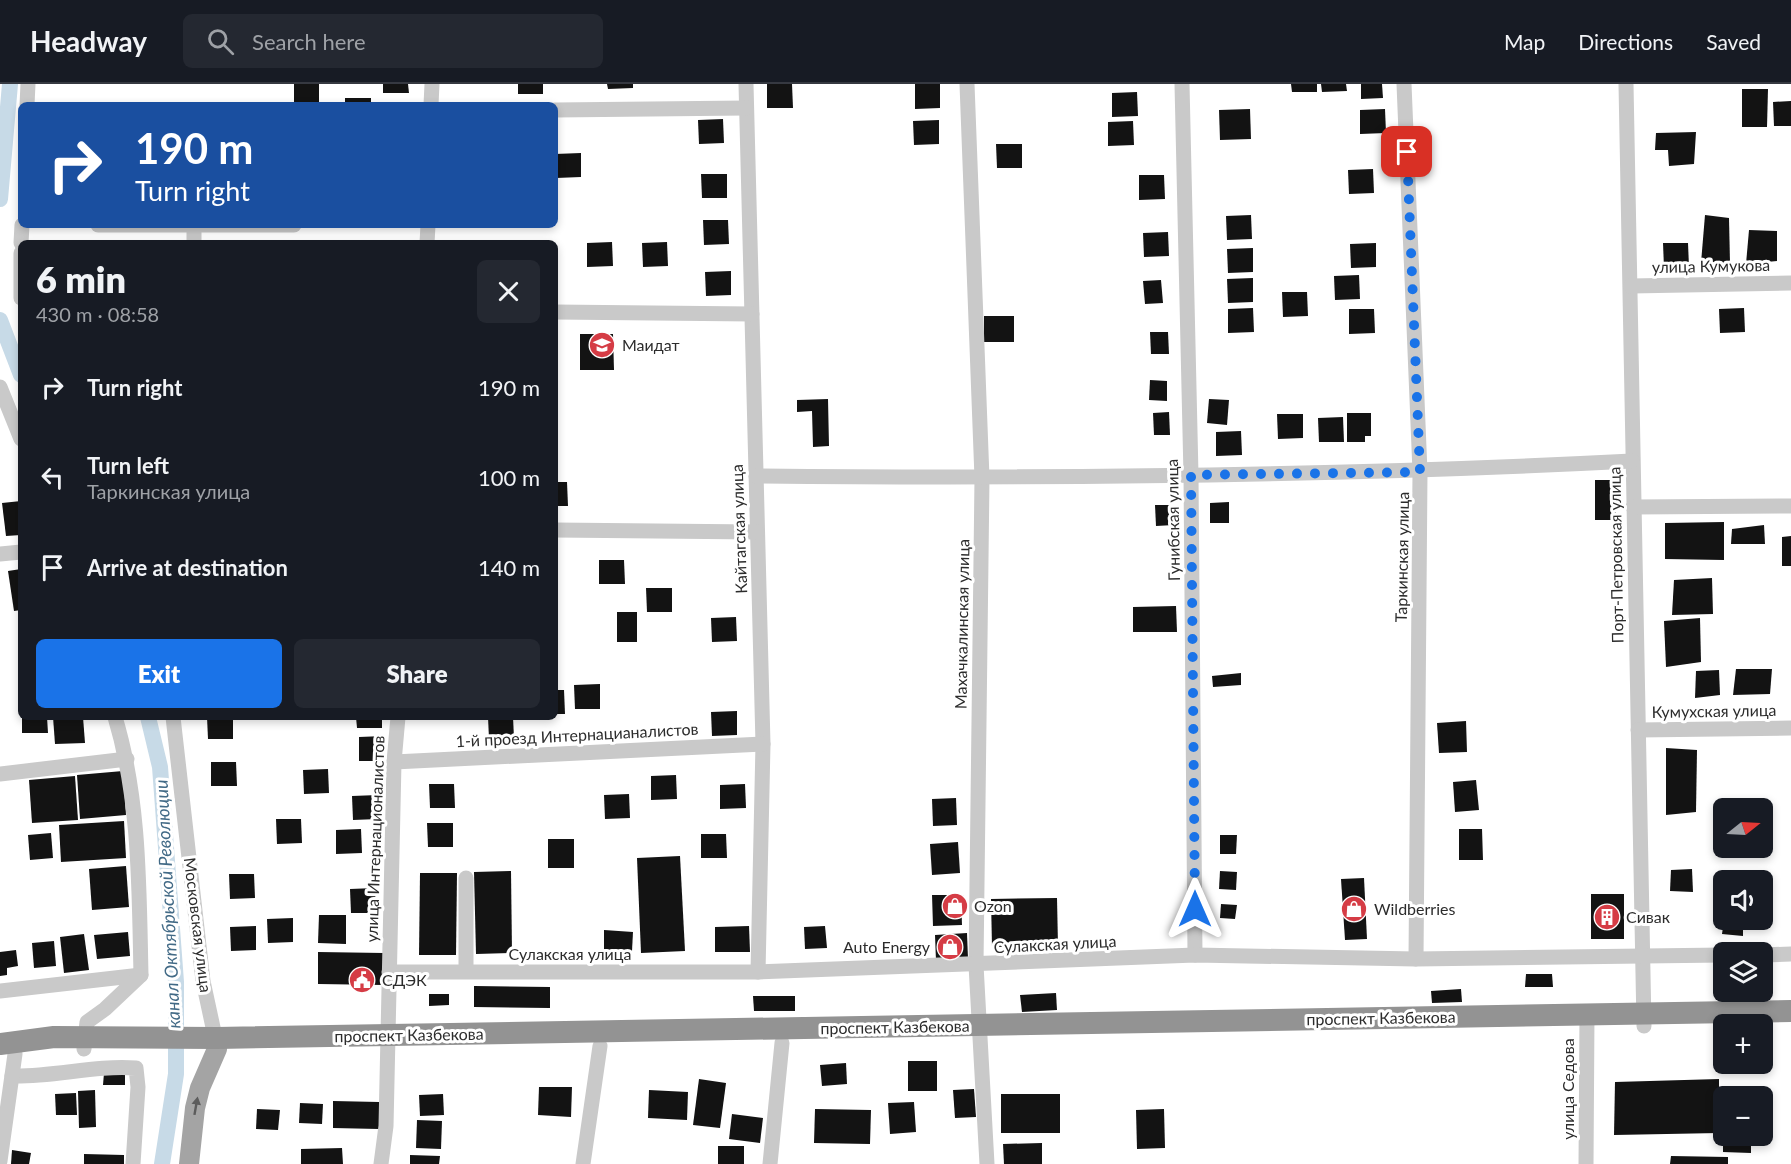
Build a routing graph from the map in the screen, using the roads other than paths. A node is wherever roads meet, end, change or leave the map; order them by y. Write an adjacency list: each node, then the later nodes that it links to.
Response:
1 (28, 84): 8 (street)
2 (432, 84): 9 (street)
3 (746, 84): 10 (street, Кайтагская улица)
4 (967, 84): 22 (street, Махачкалинская улица)
5 (1182, 84): 20 (street, Гунибская улица)
6 (1404, 84): 19 (street, Таркинская улица)
7 (1626, 84): 13 (street, Порт-Петровская улица)
8 (27, 102)
9 (431, 102)
10 (746, 108): 11 (street); 15 (street, Кайтагская улица)
11 (558, 110)
12 (1791, 283): 13 (street, улица Кумукова)
13 (1631, 286): 18 (street, Порт-Петровская улица)
14 (558, 312): 15 (street)
15 (752, 314): 21 (street, Кайтагская улица)
16 (0, 387): 17 (street)
17 (18, 432)
18 (1632, 461): 19 (street); 24 (street, Порт-Петровская улица)
19 (1420, 472): 20 (street); 44 (street, Таркинская улица)
20 (1191, 475): 22 (street); 40 (street, Гунибская улица)
21 (756, 476): 22 (street); 26 (street, Кайтагская улица)
22 (982, 478): 45 (street, Махачкалинская улица)
23 (1791, 506): 24 (street)
24 (1633, 507): 33 (street, Порт-Петровская улица)
25 (558, 530): 26 (street)
26 (757, 532): 34 (street, Кайтагская улица)
27 (18, 552): 28 (street)
28 (0, 554)
29 (116, 720): 35 (street)
30 (173, 720): 61 (street, Московская улица)
31 (398, 720): 36 (street, улица Интернационалистов)
32 (1791, 728): 33 (street, Кумухская улица)
33 (1638, 730): 43 (street, Порт-Петровская улица)
34 (763, 744): 36 (street, 1-й проезд Интернацианалистов); 48 (street, Кайтагская улица)
35 (127, 759): 37 (street); 49 (street)
36 (394, 762): 47 (street, улица Интернационалистов)
37 (0, 774)
38 (466, 878): 46 (street)
39 (1791, 954): 42 (street)
40 (1195, 955): 44 (street, Сулакская улица); 45 (street, Сулакская улица)
41 (1713, 955): 43 (street, Сулакская улица)
42 (1773, 955)
43 (1642, 957): 44 (street, Сулакская улица); 53 (street, Порт-Петровская улица)
44 (1416, 959)
45 (976, 965): 48 (street, Сулакская улица); 57 (street, Махачкалинская улица)
46 (466, 971): 47 (street, Сулакская улица); 48 (street, Сулакская улица)
47 (389, 972): 58 (street, улица Интернационалистов)
48 (758, 972)
49 (141, 975): 50 (street); 60 (street)
50 (0, 991)
51 (1791, 1011): 53 (highway, проспект Казбекова)
52 (1587, 1020): 53 (highway, проспект Казбекова); 57 (highway, проспект Казбекова); 71 (street, улица Седова)
53 (1643, 1020): 54 (highway, проспект Казбекова)
54 (1713, 1023)
55 (1773, 1024): 56 (highway, проспект Казбекова)
56 (1791, 1024)
57 (981, 1031): 58 (highway, проспект Казбекова); 59 (highway, проспект Казбекова); 70 (street, Махачкалинская улица)
58 (387, 1041): 61 (highway, проспект Казбекова); 62 (highway, проспект Казбекова); 67 (street, улица Интернационалистов)
59 (782, 1042): 62 (highway, проспект Казбекова); 69 (street)
60 (85, 1043): 61 (highway, проспект Казбекова); 63 (highway, проспект Казбекова)
61 (217, 1043): 66 (main road, one-way to 61)
62 (600, 1046): 68 (street)
63 (7, 1057): 64 (street); 65 (street)
64 (0, 1161)
65 (133, 1164)
66 (189, 1164)
67 (381, 1164)
68 (584, 1164)
69 (770, 1164)
70 (987, 1164)
71 (1586, 1164)

